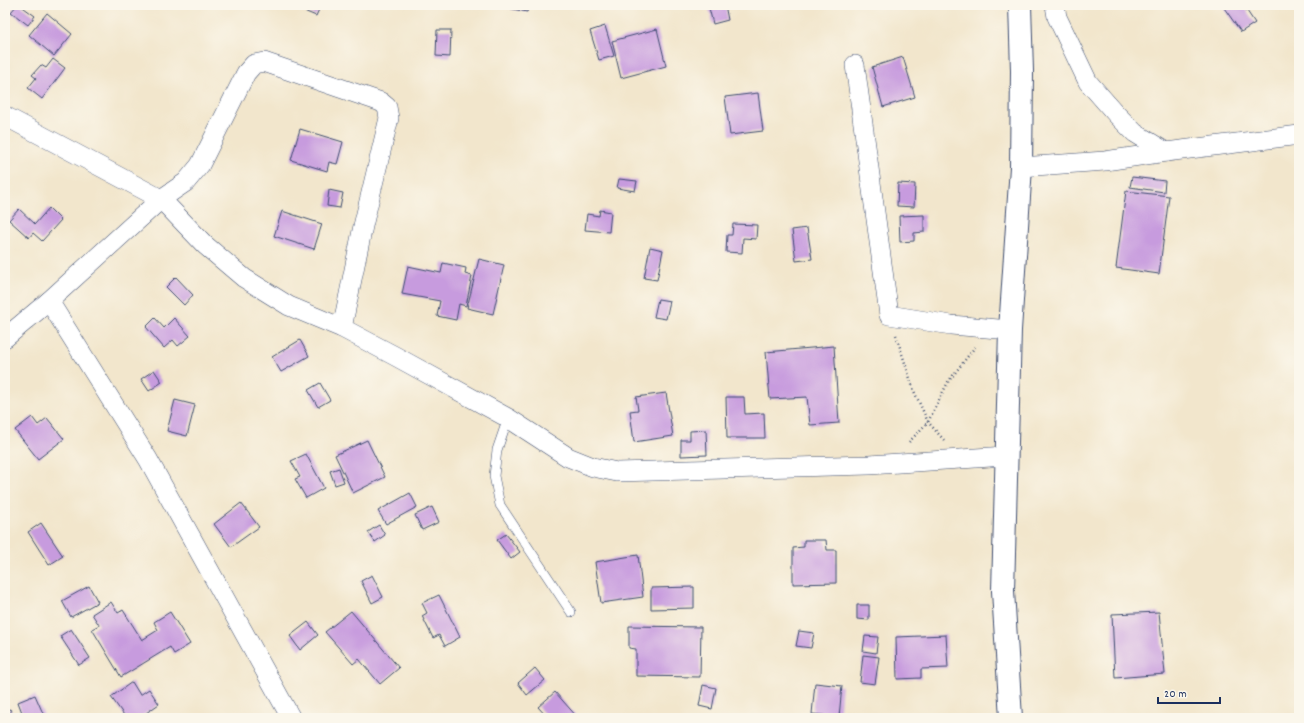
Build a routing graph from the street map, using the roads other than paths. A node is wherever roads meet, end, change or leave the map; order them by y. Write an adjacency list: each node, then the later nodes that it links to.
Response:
1 (1020, 5): 7 (street)
2 (1054, 5): 6 (street)
3 (855, 65): 11 (street)
4 (5, 116): 8 (street)
5 (1299, 135): 6 (street)
6 (1166, 152): 7 (street)
7 (1021, 167): 11 (street)
8 (161, 199): 9 (street); 10 (street); 10 (street)
9 (49, 301): 12 (street); 16 (street)
10 (342, 328): 13 (street)
11 (999, 329): 14 (street)
12 (5, 338)
13 (508, 418): 14 (street); 15 (lane)
14 (1006, 456): 17 (street)
15 (571, 612)
16 (291, 718)
17 (1011, 718)

